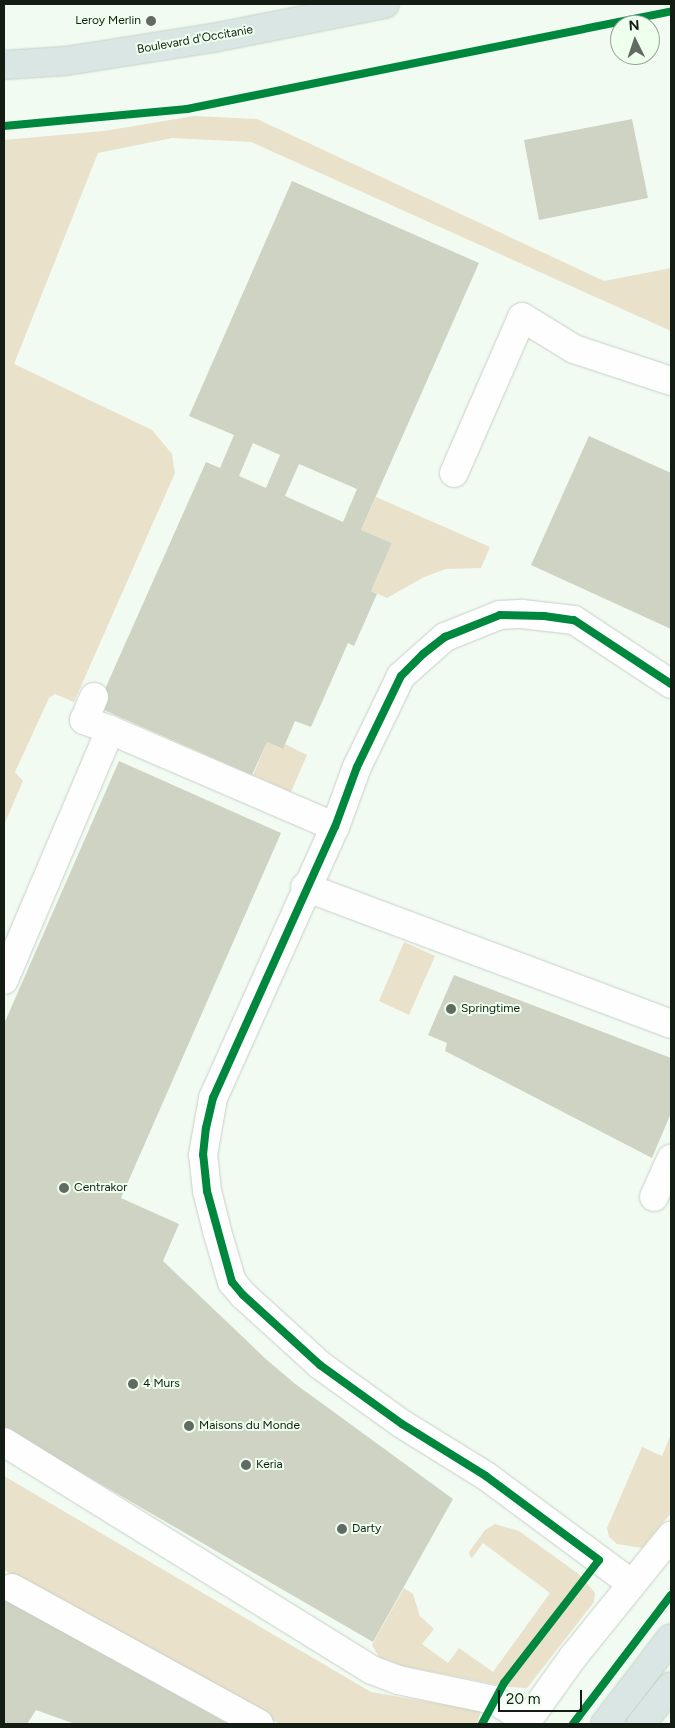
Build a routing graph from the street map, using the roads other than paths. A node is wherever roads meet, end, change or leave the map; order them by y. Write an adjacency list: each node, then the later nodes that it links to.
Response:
1 (385, 4): 2 (main road, Boulevard d'Occitanie)
2 (4, 65)
3 (671, 381): 4 (lane)
4 (454, 473)
5 (671, 684): 8 (lane)
6 (94, 697): 7 (lane)
7 (110, 730): 8 (lane); 10 (lane)
8 (335, 827): 9 (lane)
9 (305, 887): 11 (lane); 16 (lane)
10 (4, 980)
11 (671, 1024)
12 (671, 1159): 13 (lane)
13 (654, 1197)
14 (4, 1442): 20 (lane)
15 (671, 1536): 16 (lane)
16 (632, 1584): 20 (lane)
17 (12, 1588): 21 (lane)
18 (671, 1638): 22 (main road)
19 (671, 1686): 23 (main road)
20 (526, 1722)
21 (259, 1724)
22 (605, 1724)
23 (641, 1724)

